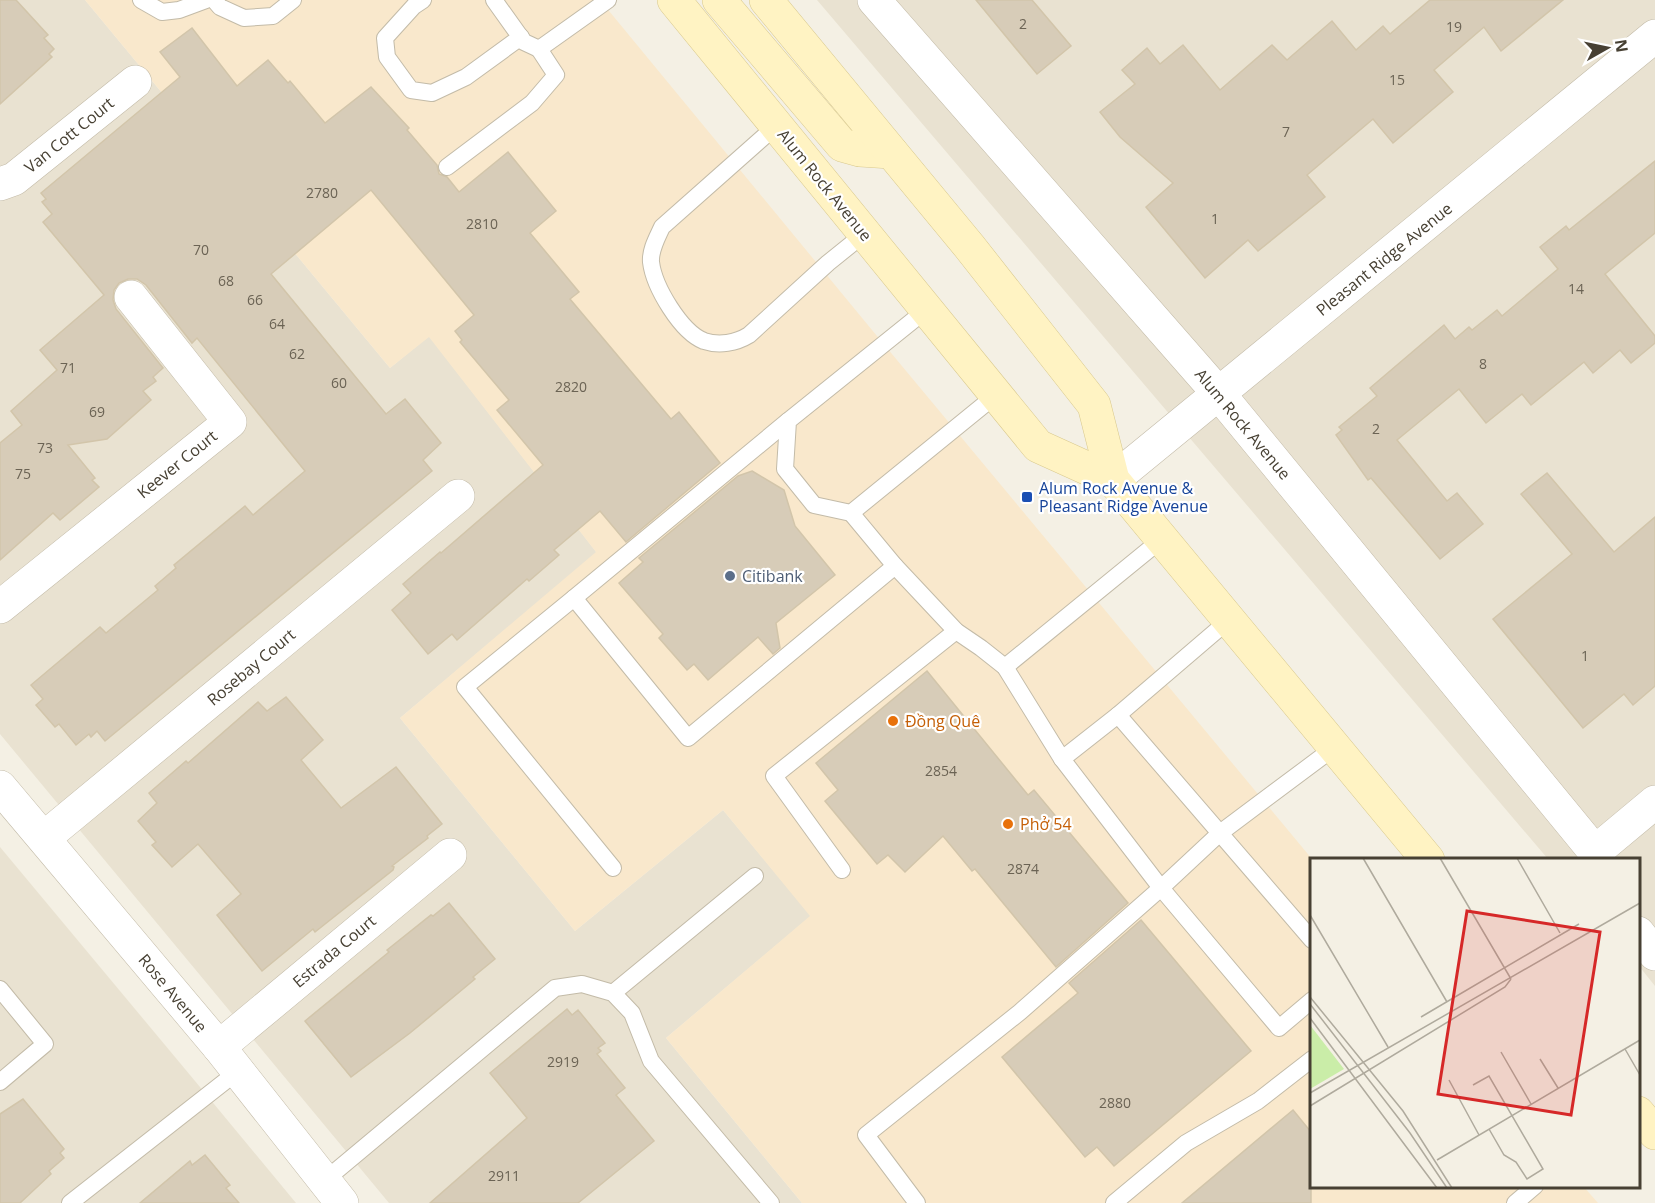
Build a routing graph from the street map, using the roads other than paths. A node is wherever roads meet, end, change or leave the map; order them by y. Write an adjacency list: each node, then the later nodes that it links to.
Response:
1 (141, 0): 2 (lane)
2 (206, 0)
3 (214, 0): 4 (lane)
4 (293, 0)
5 (423, 0): 13 (lane)
6 (494, 0): 13 (lane)
7 (608, 0): 14 (lane)
8 (674, 0): 16 (main road, Alum Rock Avenue)
9 (719, 0): 17 (main road)
10 (766, 0): 17 (main road, Alum Rock Avenue)
11 (874, 0): 23 (street, Alum Rock Avenue)
12 (1655, 36): 23 (street, Pleasant Ridge Avenue)
13 (521, 37): 14 (lane)
14 (539, 49): 18 (lane)
15 (135, 82): 19 (street, Van Cott Court)
16 (776, 126): 20 (main road, Alum Rock Avenue); 20 (lane)
17 (891, 152): 26 (main road, Alum Rock Avenue)
18 (447, 167)
19 (0, 184)
20 (864, 234): 22 (main road, Alum Rock Avenue)
21 (131, 297): 32 (street, Keever Court)
22 (926, 310): 24 (main road, Alum Rock Avenue); 25 (lane)
23 (1219, 394): 26 (street, Pleasant Ridge Avenue); 44 (street, Alum Rock Avenue)
24 (996, 395): 26 (main road, Alum Rock Avenue); 28 (lane)
25 (788, 421): 28 (lane); 31 (lane)
26 (1113, 480): 29 (main road, Alum Rock Avenue)
27 (458, 496): 42 (street, Rosebay Court)
28 (851, 513): 30 (lane)
29 (1162, 539): 33 (main road, Alum Rock Avenue); 35 (lane)
30 (895, 566): 31 (lane); 34 (lane)
31 (574, 598): 46 (lane)
32 (0, 607)
33 (1229, 620): 36 (lane); 37 (main road, Alum Rock Avenue)
34 (956, 631): 35 (lane); 47 (lane)
35 (1005, 668): 38 (lane)
36 (1118, 715): 38 (lane); 41 (lane)
37 (1335, 747): 41 (lane); 45 (main road, Alum Rock Avenue)
38 (1062, 759): 49 (lane)
39 (0, 787): 42 (street, Rose Avenue)
40 (1655, 802): 44 (street)
41 (1220, 833): 49 (lane); 51 (lane)
42 (44, 838): 56 (street, Rose Avenue)
43 (450, 855): 56 (street, Estrada Court)
44 (1597, 856)
45 (1426, 858)
46 (613, 868)
47 (842, 870)
48 (754, 876): 54 (lane)
49 (1161, 888): 55 (lane); 65 (lane)
50 (1640, 935): 52 (street)
51 (1310, 939)
52 (1655, 954)
53 (0, 989): 58 (lane)
54 (613, 993): 62 (lane); 64 (lane)
55 (1310, 1001)
56 (228, 1060): 62 (street, Rose Avenue); 63 (lane)
57 (1310, 1060): 66 (lane)
58 (0, 1082)
59 (1640, 1115): 60 (main road)
60 (1655, 1133)
61 (1533, 1188): 67 (lane)
62 (333, 1192)
63 (70, 1203)
64 (771, 1203)
65 (916, 1203)
66 (1114, 1203)
67 (1515, 1203)

